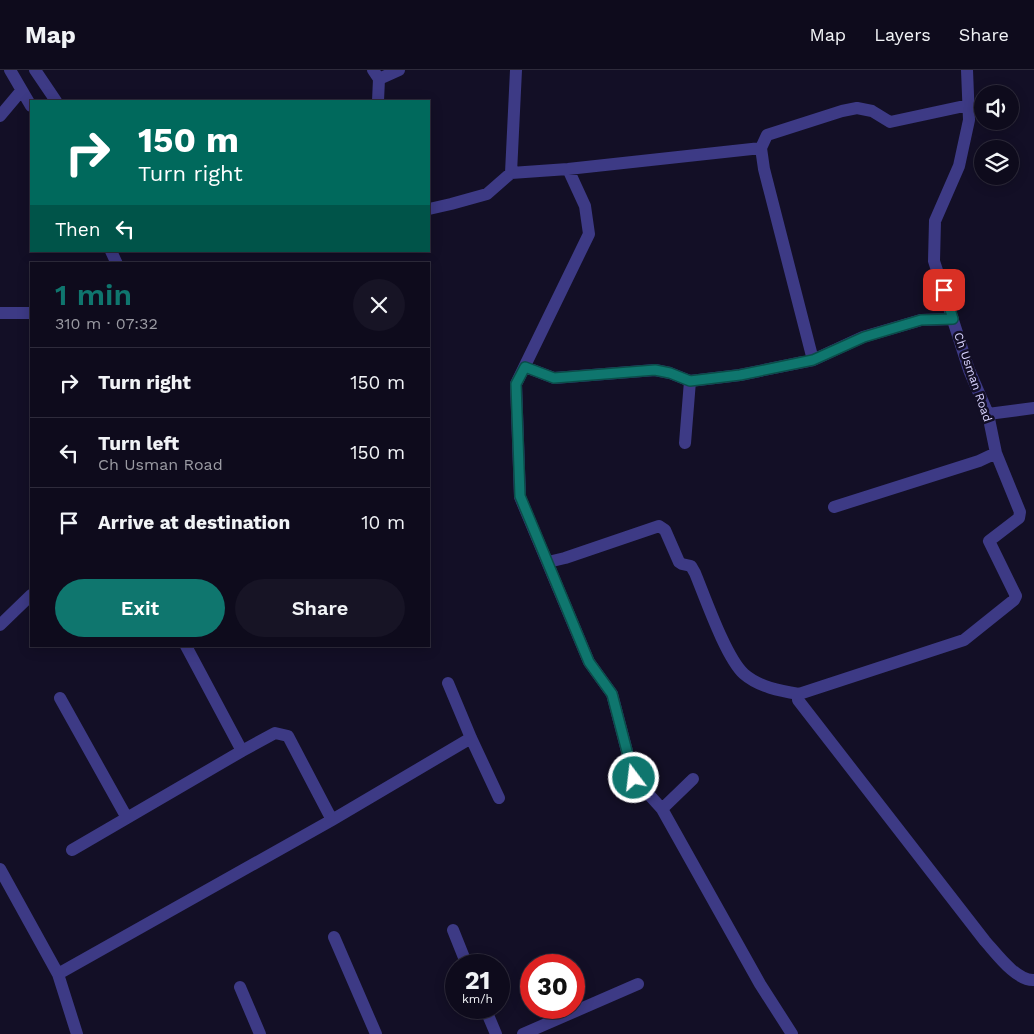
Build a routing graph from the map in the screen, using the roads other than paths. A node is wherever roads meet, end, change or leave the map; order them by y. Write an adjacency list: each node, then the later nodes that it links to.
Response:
1 (10, 70): 7 (street)
2 (35, 70): 8 (street)
3 (399, 70): 6 (street)
4 (516, 70): 15 (street)
5 (967, 70): 11 (street, Ch Usman Road)
6 (376, 74): 9 (street)
7 (21, 91): 10 (street); 12 (street)
8 (55, 100)
9 (378, 100)
10 (30, 104)
11 (969, 105): 13 (street); 19 (street, Ch Usman Road)
12 (0, 116)
13 (761, 148): 14 (street); 20 (street)
14 (568, 169): 15 (street); 21 (street)
15 (511, 173): 16 (street)
16 (430, 209)
17 (0, 313): 18 (street)
18 (30, 313)
19 (953, 319): 20 (street); 24 (street, Ch Usman Road)
20 (813, 360): 22 (street)
21 (525, 367): 22 (street); 28 (street)
22 (690, 381): 25 (street)
23 (1034, 408): 24 (street)
24 (988, 414): 26 (street, Ch Usman Road)
25 (685, 443)
26 (996, 453): 27 (street); 33 (street, Ch Usman Road)
27 (834, 508)
28 (548, 562): 33 (street); 39 (street)
29 (30, 596): 30 (street)
30 (0, 625)
31 (187, 647): 36 (street)
32 (448, 683): 35 (street)
33 (798, 694): 48 (street)
34 (60, 698): 40 (street)
35 (471, 738): 38 (street); 41 (street)
36 (242, 751): 40 (street); 41 (street)
37 (694, 779): 39 (street)
38 (500, 798)
39 (662, 809): 57 (street)
40 (127, 818): 42 (street)
41 (332, 820): 47 (street)
42 (72, 850)
43 (0, 869): 47 (street)
44 (453, 930): 46 (street)
45 (334, 937): 54 (street)
46 (463, 954)
47 (58, 974): 52 (street)
48 (1034, 980)
49 (638, 984): 56 (street)
50 (240, 987): 53 (street)
51 (490, 1019): 55 (street)
52 (77, 1034)
53 (260, 1034)
54 (376, 1034)
55 (496, 1034)
56 (523, 1034)
57 (792, 1034)

